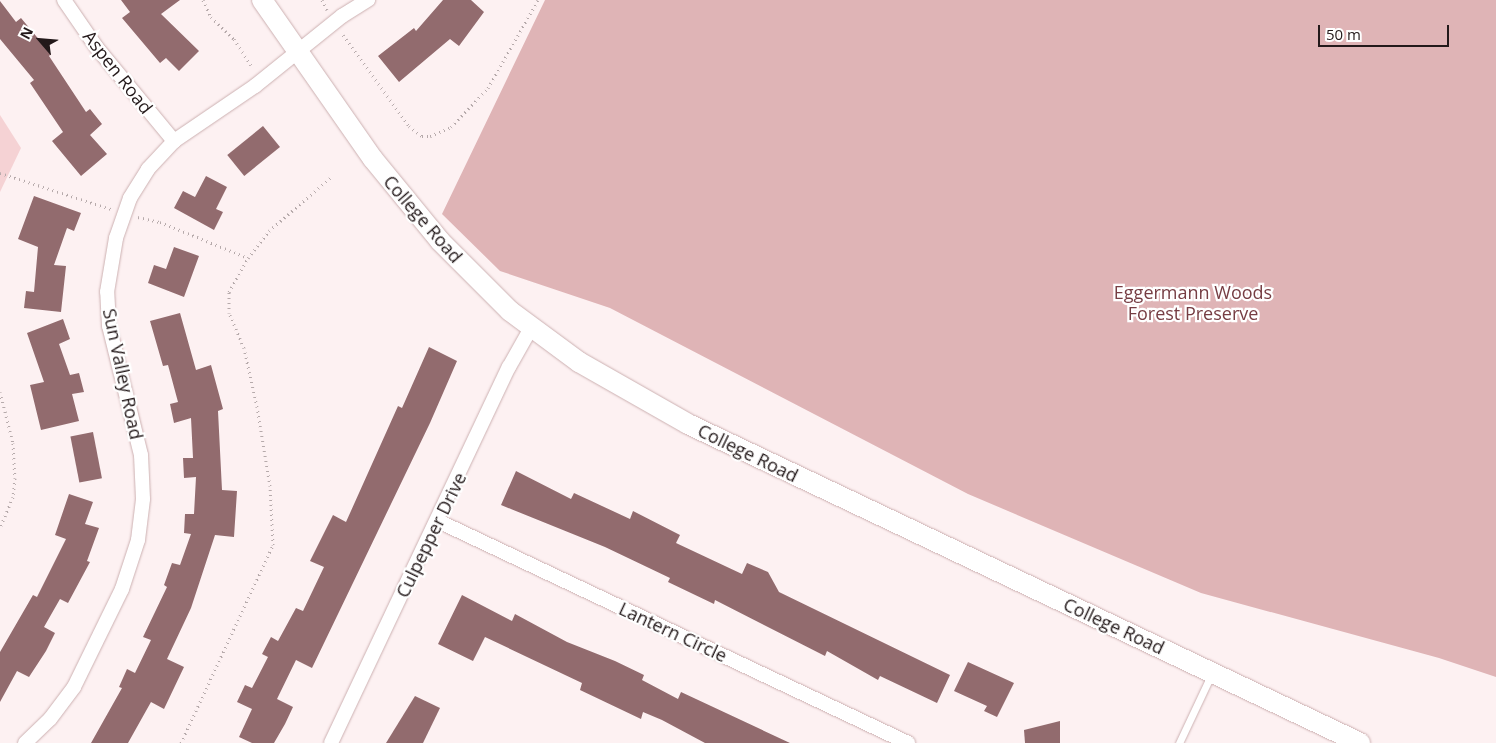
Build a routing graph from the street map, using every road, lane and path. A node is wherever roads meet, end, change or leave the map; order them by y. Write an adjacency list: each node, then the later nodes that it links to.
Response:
1 (64, 0): 10 (street, Aspen Road)
2 (203, 0): 9 (path)
3 (262, 0): 8 (main road, College Road)
4 (322, 0): 7 (path)
5 (368, 0): 7 (street, Sun Valley Road)
6 (538, 0): 7 (path)
7 (334, 23): 8 (street, Sun Valley Road)
8 (297, 52): 10 (street, Sun Valley Road); 12 (main road, College Road)
9 (251, 65)
10 (174, 142): 17 (street, Sun Valley Road)
11 (332, 176): 18 (path)
12 (531, 328): 14 (street, Culpepper Drive); 16 (main road, College Road)
13 (0, 392): 15 (path)
14 (438, 521): 19 (street, Culpepper Drive); 20 (street, Lantern Circle)
15 (0, 528)
16 (1213, 673): 21 (lane); 22 (main road, College Road)
17 (25, 743)
18 (182, 743)
19 (331, 743)
20 (908, 743)
21 (1179, 743)
22 (1360, 743)

